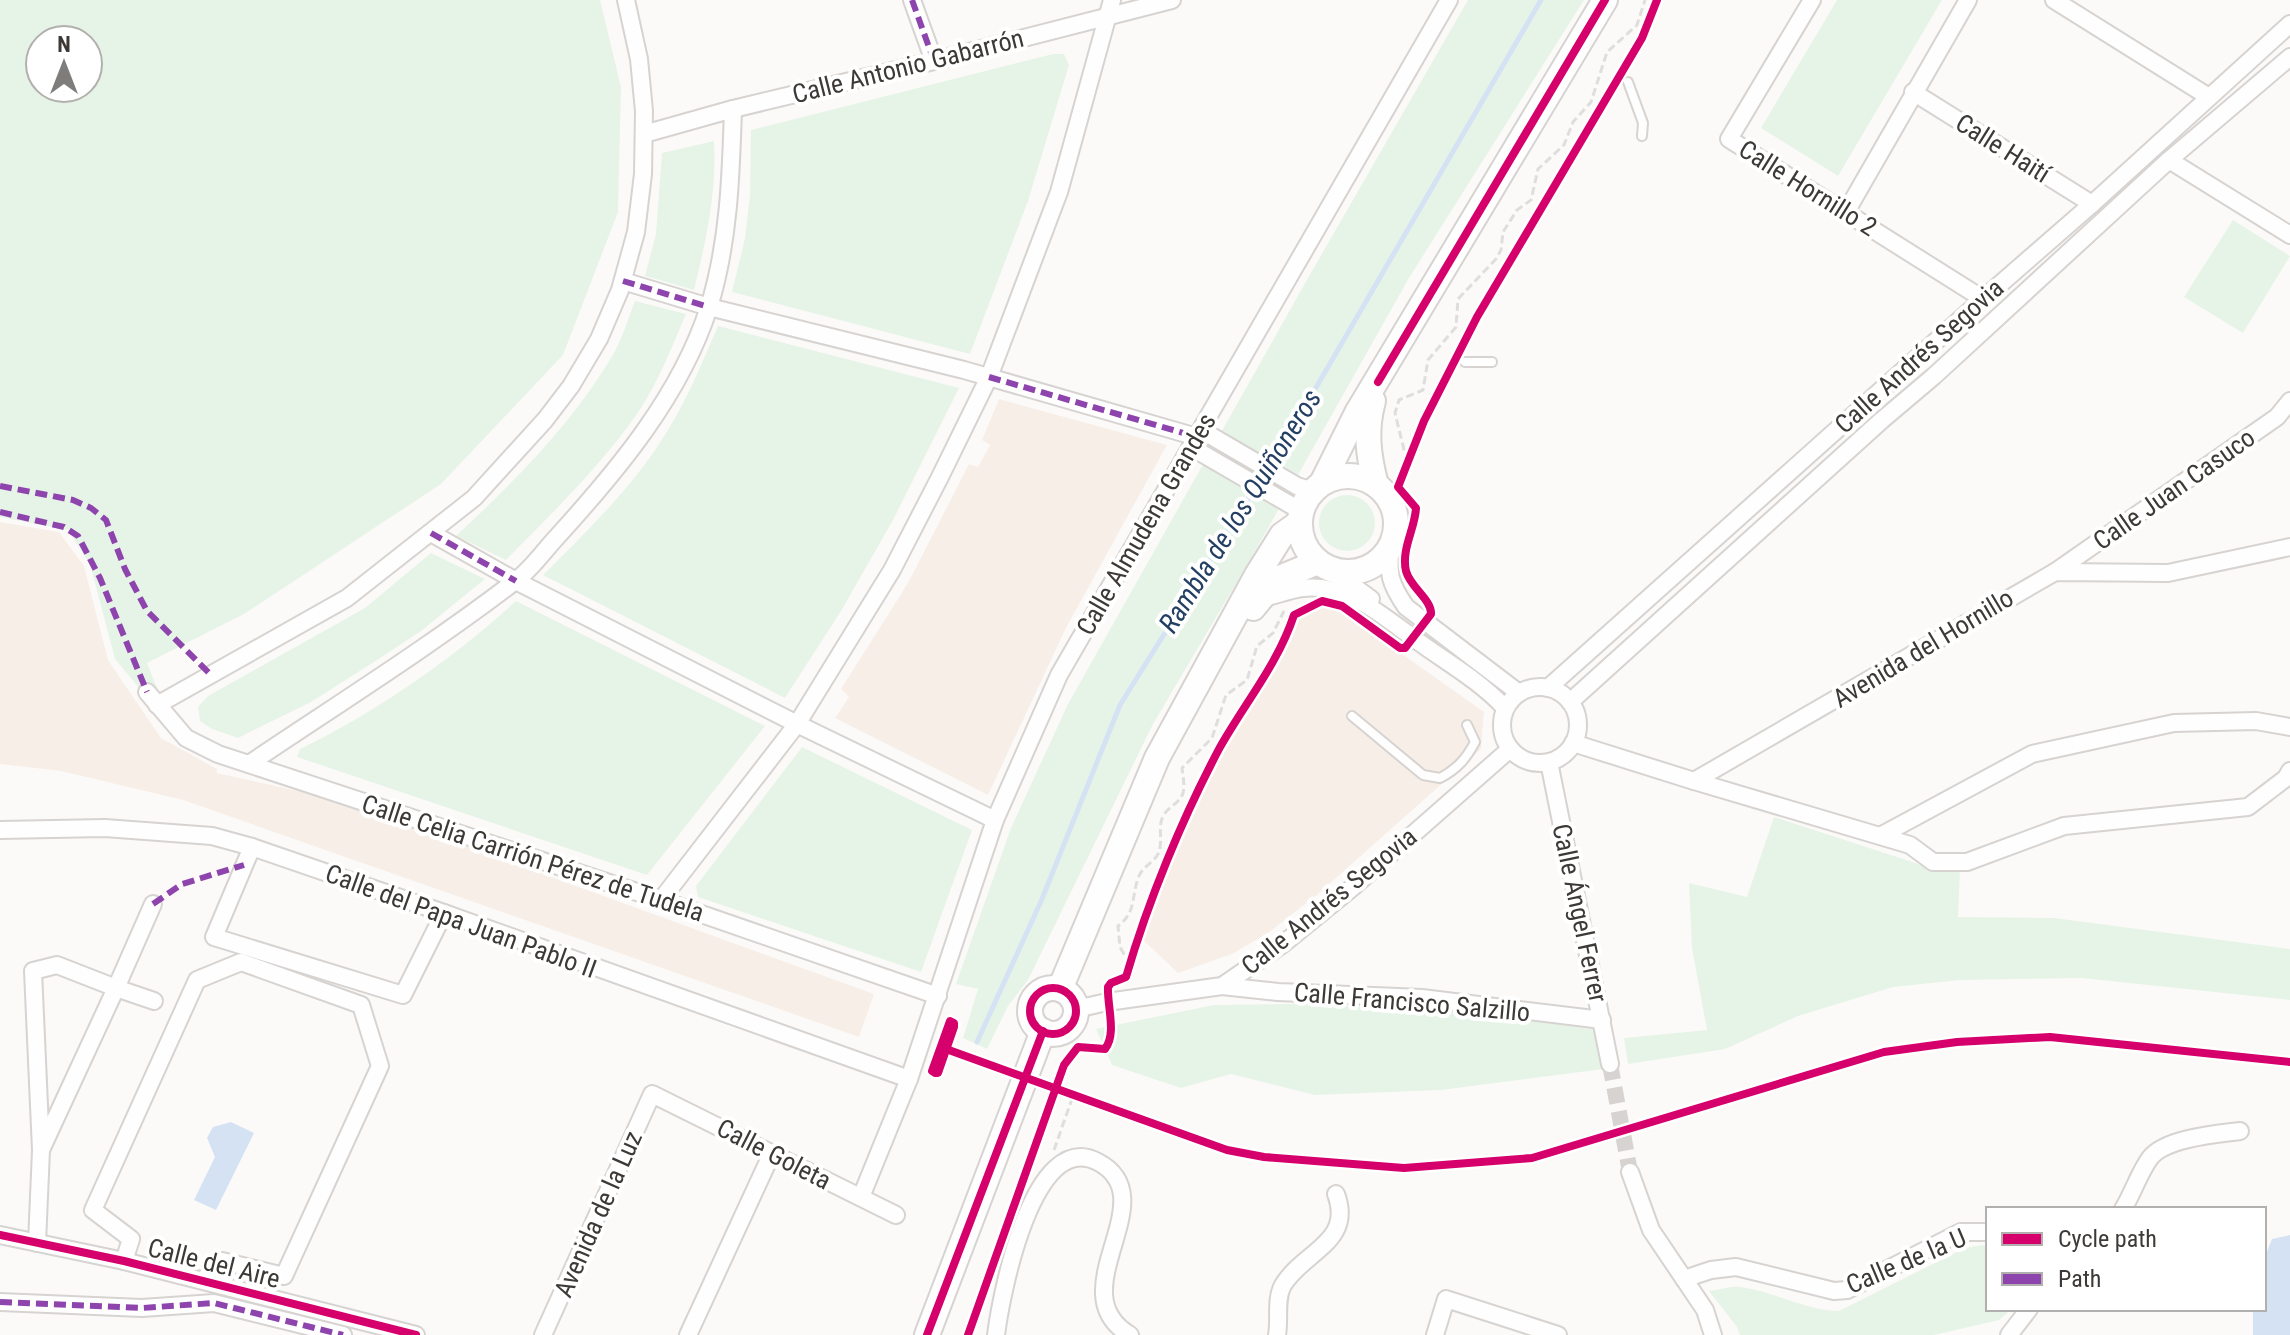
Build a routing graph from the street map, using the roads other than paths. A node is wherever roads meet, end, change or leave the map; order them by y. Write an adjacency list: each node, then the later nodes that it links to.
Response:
1 (626, 0): 17 (street)
2 (912, 0): 12 (street)
3 (1172, 0): 9 (street, Calle Antonio Gabarrón)
4 (1449, 0): 31 (street, Calle Almudena Grandes)
5 (1605, 0): 29 (main road)
6 (1812, 0): 21 (street, Calle Hornillo 2)
7 (1968, 0): 14 (street)
8 (2054, 0): 15 (street)
9 (1111, 8): 12 (street, Calle Antonio Gabarrón); 28 (street)
10 (2290, 24): 15 (street, Calle Andrés Segovia)
11 (2290, 57): 19 (street, Calle Andrés Segovia)
12 (934, 61): 16 (street, Calle Antonio Gabarrón)
13 (1628, 82): 18 (lane)
14 (1913, 92): 20 (street, Calle Haití); 21 (street)
15 (2209, 97): 20 (street, Calle Andrés Segovia)
16 (733, 109): 17 (street, Calle Antonio Gabarrón); 25 (street)
17 (644, 134): 23 (street)
18 (1642, 136)
19 (2169, 160): 22 (street); 45 (street, Calle Andrés Segovia)
20 (2092, 204): 24 (street, Calle Andrés Segovia)
21 (1846, 212): 24 (street, Calle Hornillo 2)
22 (2290, 235)
23 (623, 281): 25 (street); 34 (street)
24 (1983, 299): 43 (street, Calle Andrés Segovia)
25 (709, 307): 28 (street); 39 (street)
26 (1465, 362): 27 (lane)
27 (1492, 362)
28 (989, 377): 31 (street); 48 (street)
29 (1378, 382): 32 (main road); 33 (main road)
30 (2290, 401): 38 (street, Calle Juan Casuco)
31 (1196, 438): 33 (street); 33 (street); 57 (street, Calle Almudena Grandes)
32 (1376, 485): 33 (main road); 35 (main road)
33 (1309, 502): 37 (main road); 42 (main road)
34 (431, 533): 39 (street); 54 (street, Calle Celia Carrión Pérez de Tudela)
35 (1391, 545): 37 (main road); 44 (street)
36 (2290, 547): 38 (street)
37 (1324, 565): 40 (main road); 41 (street)
38 (2055, 572): 56 (street, Avenida del Hornillo)
39 (516, 581): 48 (street); 54 (street)
40 (1260, 598): 41 (street); 42 (main road)
41 (1391, 620): 46 (street)
42 (1205, 670): 66 (main road)
43 (1548, 688): 44 (street); 45 (street)
44 (1519, 693): 46 (street)
45 (1570, 702): 51 (street)
46 (1505, 708): 52 (street)
47 (1352, 716): 49 (lane)
48 (797, 724): 57 (street); 61 (street)
49 (1467, 725)
50 (2290, 727): 59 (street)
51 (1573, 743): 53 (street); 56 (street)
52 (1510, 749): 53 (street); 64 (street, Calle Andrés Segovia)
53 (1549, 762): 70 (street, Calle Ángel Ferrer)
54 (249, 764): 61 (street, Calle Celia Carrión Pérez de Tudela)
55 (2290, 771): 59 (street)
56 (1694, 781): 59 (street)
57 (995, 820): 67 (street, Calle Almudena Grandes)
58 (0, 830): 60 (street, Calle del Papa Juan Pablo II)
59 (1880, 836)
60 (252, 847): 63 (street, Calle del Papa Juan Pablo II); 63 (street)
61 (661, 900): 67 (street, Calle Celia Carrión Pérez de Tudela)
62 (153, 904): 65 (street)
63 (444, 913): 73 (street, Calle del Papa Juan Pablo II)
64 (1222, 986): 69 (street, Calle Andrés Segovia); 70 (street, Calle Francisco Salzillo)
65 (116, 988): 68 (street); 76 (street); 76 (street)
66 (1060, 989): 69 (main road); 71 (main road)
67 (938, 996): 73 (street, Calle Almudena Grandes)
68 (154, 1001)
69 (1076, 1009): 71 (main road)
70 (1602, 1020): 72 (street, Calle Ángel Ferrer)
71 (1043, 1031): 95 (main road)
72 (1610, 1064)
73 (909, 1079): 80 (street, Calle Almudena Grandes)
74 (652, 1094): 77 (street, Calle Goleta); 93 (street, Avenida de la Luz)
75 (2240, 1131): 81 (street)
76 (41, 1150): 85 (street)
77 (772, 1153): 80 (street, Calle Goleta); 94 (street)
78 (1630, 1172): 87 (street)
79 (1336, 1194): 98 (street)
80 (861, 1197): 82 (street, Calle Goleta)
81 (2124, 1207)
82 (896, 1215)
83 (1986, 1232): 87 (street, Calle de la U)
84 (0, 1235): 85 (street, Calle del Aire)
85 (37, 1243): 86 (street, Calle del Aire)
86 (124, 1261): 88 (street, Calle del Aire); 88 (street)
87 (1684, 1279): 101 (street)
88 (203, 1280): 92 (street, Calle del Aire)
89 (0, 1302): 91 (street)
90 (2027, 1311): 102 (street)
91 (343, 1335)
92 (416, 1335)
93 (543, 1335)
94 (688, 1335)
95 (927, 1335)
96 (996, 1335): 97 (street)
97 (1130, 1335)
98 (1277, 1335)
99 (1435, 1335): 100 (street)
100 (1558, 1335)
101 (1713, 1335)
102 (2009, 1335)

